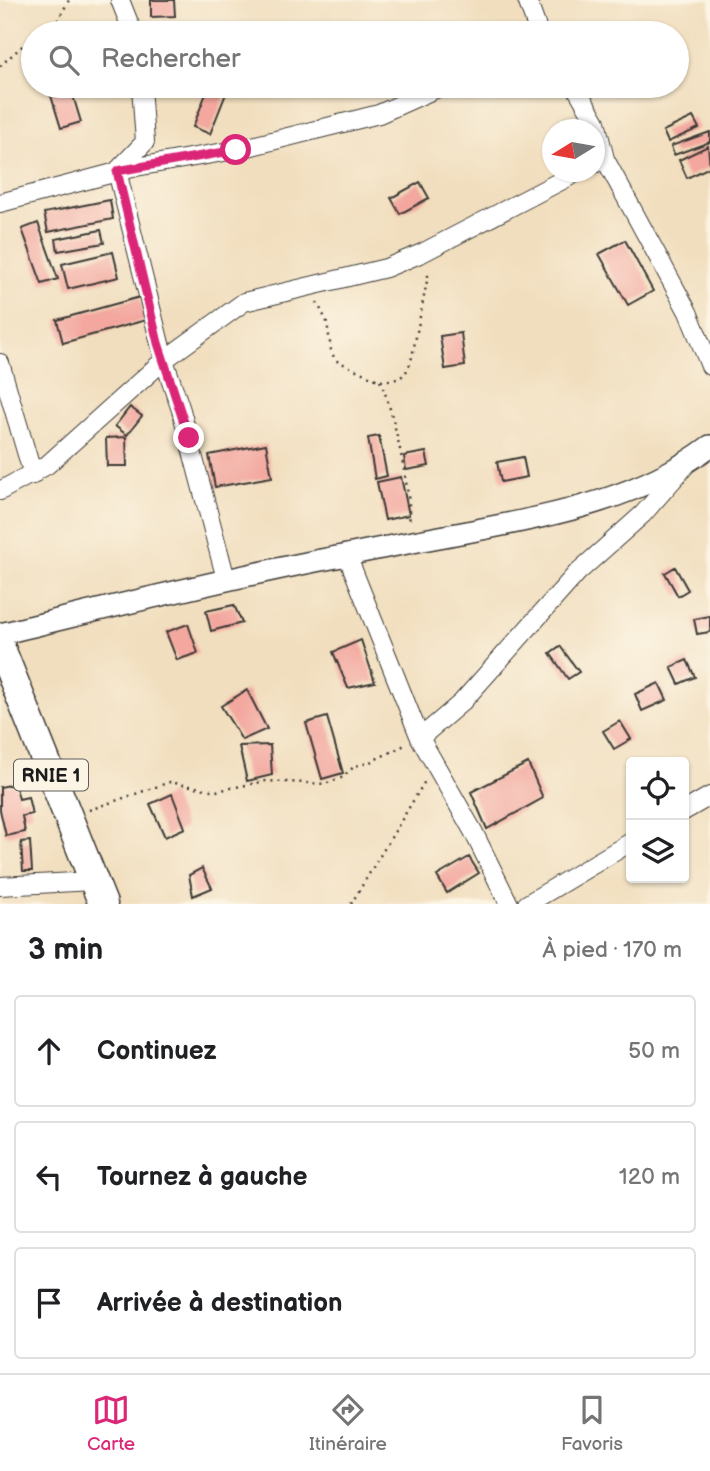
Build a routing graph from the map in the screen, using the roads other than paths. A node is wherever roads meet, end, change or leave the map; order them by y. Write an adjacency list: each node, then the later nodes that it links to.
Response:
1 (120, 0): 3 (street)
2 (527, 0): 4 (street)
3 (128, 21)
4 (535, 21)
5 (142, 98): 10 (street)
6 (415, 98): 10 (street)
7 (582, 98): 8 (street)
8 (594, 119)
9 (605, 170): 15 (street)
10 (117, 171): 12 (street); 13 (street)
11 (559, 182): 13 (street)
12 (0, 203)
13 (164, 360): 18 (street); 21 (street)
14 (0, 363): 18 (street)
15 (710, 366)
16 (710, 446): 17 (street)
17 (687, 463): 20 (street); 24 (street)
18 (33, 475): 19 (street)
19 (0, 491)
20 (347, 555): 21 (street); 24 (street)
21 (226, 579): 22 (street)
22 (0, 634)
23 (0, 646): 29 (highway, RNIE 1)
24 (420, 738): 30 (street)
25 (710, 796): 26 (street)
26 (689, 808)
27 (626, 845): 31 (street)
28 (0, 886): 29 (street)
29 (98, 892)
30 (509, 904)
31 (527, 904)

